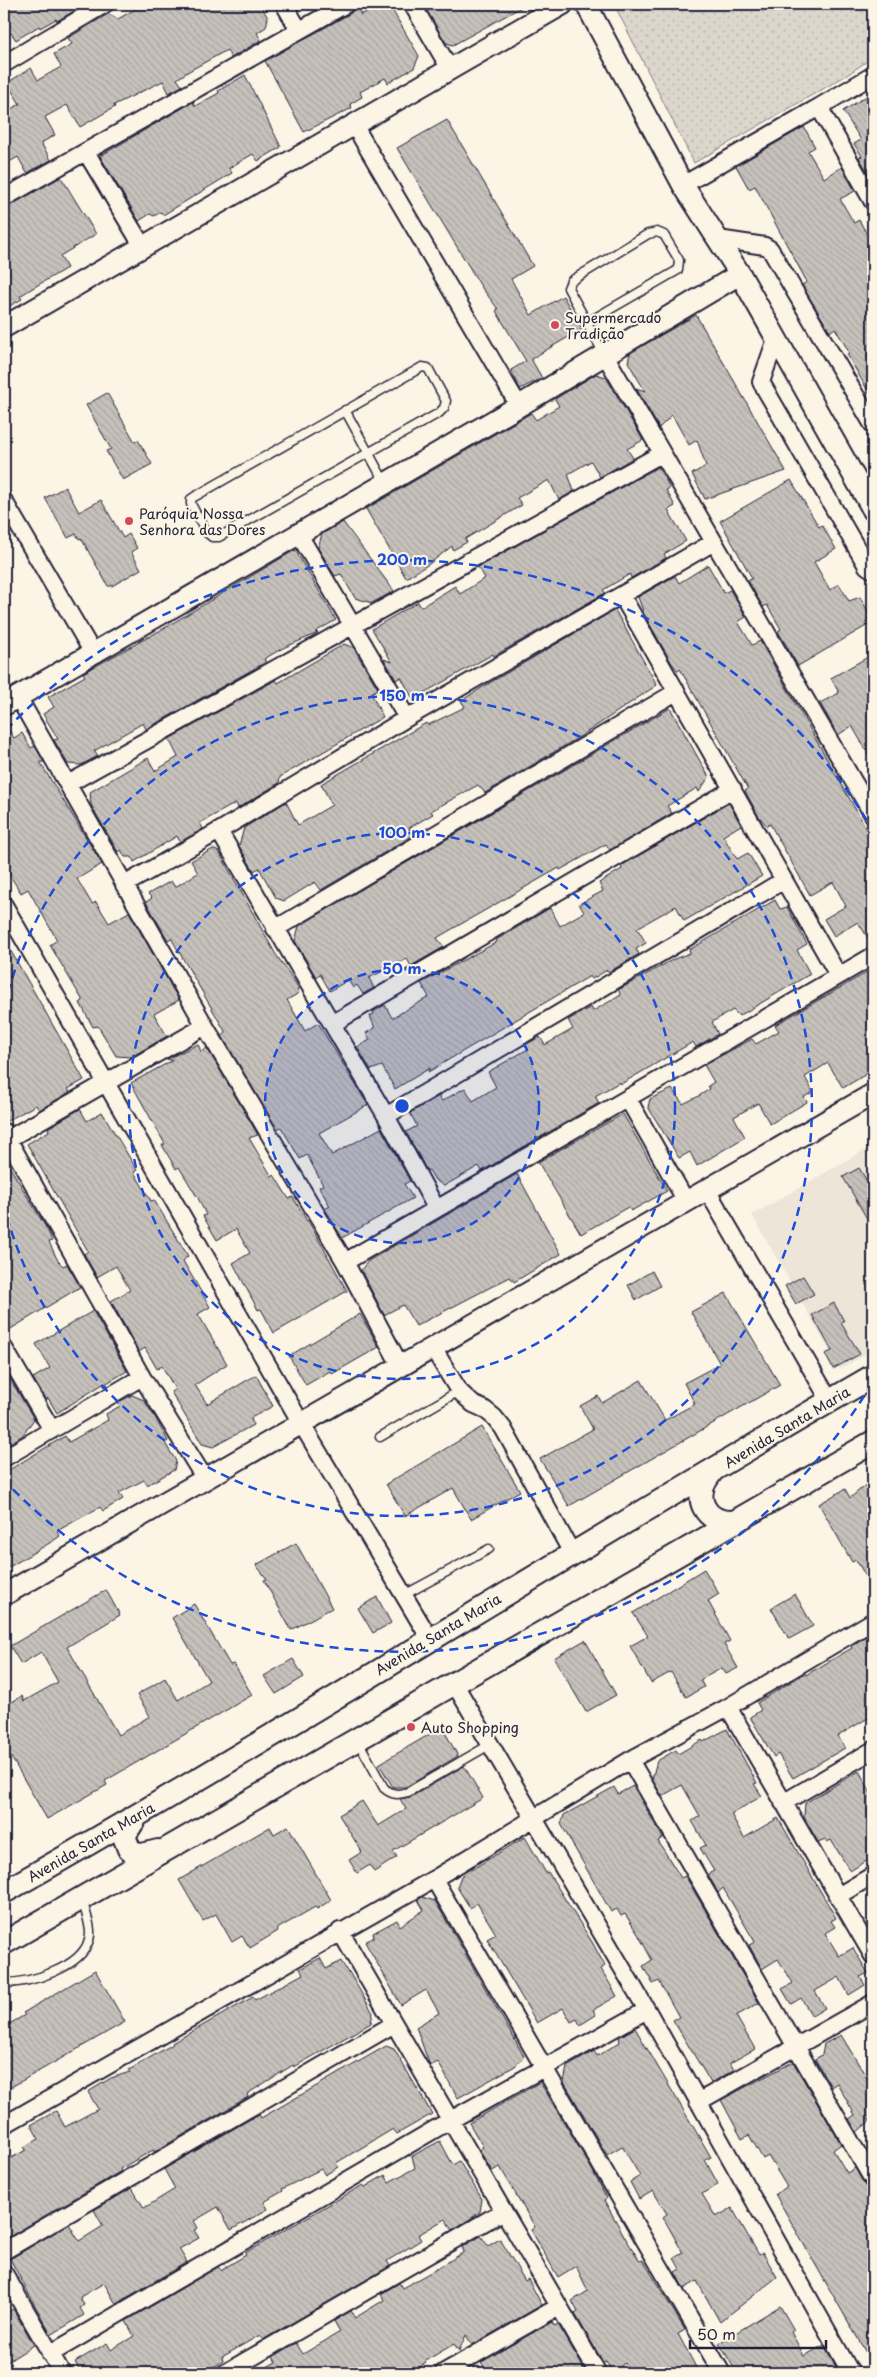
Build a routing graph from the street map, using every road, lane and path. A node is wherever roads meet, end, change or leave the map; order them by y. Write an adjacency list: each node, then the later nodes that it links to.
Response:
1 (105, 4): 8 (street)
2 (284, 4): 7 (street)
3 (346, 4): 7 (street)
4 (412, 4): 9 (street)
5 (563, 4): 9 (street)
6 (586, 4): 14 (street)
7 (299, 30): 13 (street)
8 (4, 64)
9 (450, 70): 12 (street)
10 (873, 75): 11 (street)
11 (819, 107): 14 (street); 16 (street)
12 (354, 125): 18 (street); 24 (street)
13 (86, 152): 15 (street); 18 (street)
14 (683, 185): 17 (street)
15 (4, 198)
16 (873, 202)
17 (718, 239): 19 (street); 26 (street)
18 (143, 247): 21 (street)
19 (740, 274): 22 (street); 23 (street)
20 (588, 322): 20 (lane); 23 (lane)
21 (4, 327)
22 (776, 340): 31 (street); 34 (street)
23 (605, 356): 24 (street); 28 (street)
24 (519, 406): 29 (street)
25 (345, 410): 27 (lane); 27 (lane); 27 (lane)
26 (873, 425)
27 (368, 451): 29 (lane)
28 (661, 454): 33 (street); 36 (street)
29 (386, 484): 32 (street)
30 (4, 501): 37 (street)
31 (873, 510)
32 (298, 533): 36 (street); 37 (street)
33 (714, 542): 35 (street); 43 (street)
34 (873, 570)
35 (622, 596): 38 (street); 40 (street)
36 (353, 626): 40 (street); 41 (street)
37 (93, 653): 39 (street)
38 (676, 692): 42 (street); 48 (street)
39 (11, 701): 41 (street)
40 (407, 718): 44 (street)
41 (68, 784): 46 (street)
42 (733, 789): 45 (street); 51 (street)
43 (873, 815)
44 (219, 831): 46 (street); 48 (street)
45 (784, 880): 50 (street); 56 (street)
46 (124, 885): 52 (street)
47 (4, 905): 53 (street)
48 (274, 928): 51 (street)
49 (873, 956): 50 (street)
50 (838, 975): 55 (street)
51 (332, 1024): 56 (street)
52 (205, 1026): 53 (street); 61 (street)
53 (107, 1084): 57 (street); 69 (street)
54 (873, 1094): 58 (street)
55 (628, 1099): 59 (street); 60 (street)
56 (386, 1116): 60 (street)
57 (6, 1136): 66 (street)
58 (706, 1190): 59 (street); 68 (street)
59 (686, 1200): 63 (street)
60 (436, 1208): 61 (street)
61 (345, 1262): 64 (street)
62 (4, 1348): 70 (street)
63 (433, 1348): 64 (street); 67 (street)
64 (401, 1367): 69 (street)
65 (873, 1376): 68 (main road, Avenida Santa Maria)
66 (142, 1377): 70 (street); 75 (street)
67 (459, 1391): 71 (lane); 80 (street)
68 (830, 1401): 74 (main road, Avenida Santa Maria)
69 (301, 1423): 75 (street); 82 (street)
70 (52, 1430): 73 (street)
71 (380, 1437)
72 (873, 1442): 77 (main road)
73 (4, 1458)
74 (711, 1473): 76 (main road, Avenida Santa Maria); 77 (main road)
75 (205, 1479): 81 (street)
76 (668, 1498): 78 (main road); 80 (main road, Avenida Santa Maria)
77 (735, 1522): 78 (main road)
78 (691, 1548): 85 (main road)
79 (489, 1549): 82 (lane)
80 (572, 1553): 84 (main road, Avenida Santa Maria)
81 (4, 1595)
82 (404, 1595): 84 (street)
83 (873, 1621): 86 (street)
84 (430, 1639): 92 (main road, Avenida Santa Maria)
85 (454, 1683): 87 (main road); 88 (street)
86 (728, 1707): 90 (street); 91 (street)
87 (356, 1739): 88 (lane); 94 (main road)
88 (491, 1744): 93 (street)
89 (873, 1750): 91 (street)
90 (630, 1760): 93 (street); 107 (street)
91 (783, 1803): 98 (street)
92 (136, 1817): 94 (main road); 97 (main road, Avenida Santa Maria)
93 (534, 1819): 96 (street); 105 (street)
94 (164, 1849): 99 (main road)
95 (873, 1875): 98 (street)
96 (434, 1879): 100 (street); 108 (street)
97 (4, 1892)
98 (838, 1896): 102 (street)
99 (82, 1897): 101 (main road); 103 (lane)
100 (340, 1931): 106 (street); 111 (street)
101 (4, 1943)
102 (873, 1956)
103 (4, 1983)
104 (873, 2003): 107 (street)
105 (647, 2010): 108 (street); 109 (street)
106 (394, 2024): 110 (street); 114 (street)
107 (797, 2046): 109 (street); 112 (street)
108 (546, 2068): 110 (street); 122 (street)
109 (698, 2102): 123 (street)
110 (449, 2121): 113 (street); 117 (street)
111 (4, 2125)
112 (873, 2180)
113 (502, 2212): 116 (street); 119 (street)
114 (4, 2251)
115 (4, 2273): 117 (street)
116 (558, 2307): 120 (street); 121 (street)
117 (50, 2354): 118 (street)
118 (62, 2373)
119 (225, 2373)
120 (444, 2373)
121 (598, 2373)
122 (722, 2373)
123 (852, 2373)

